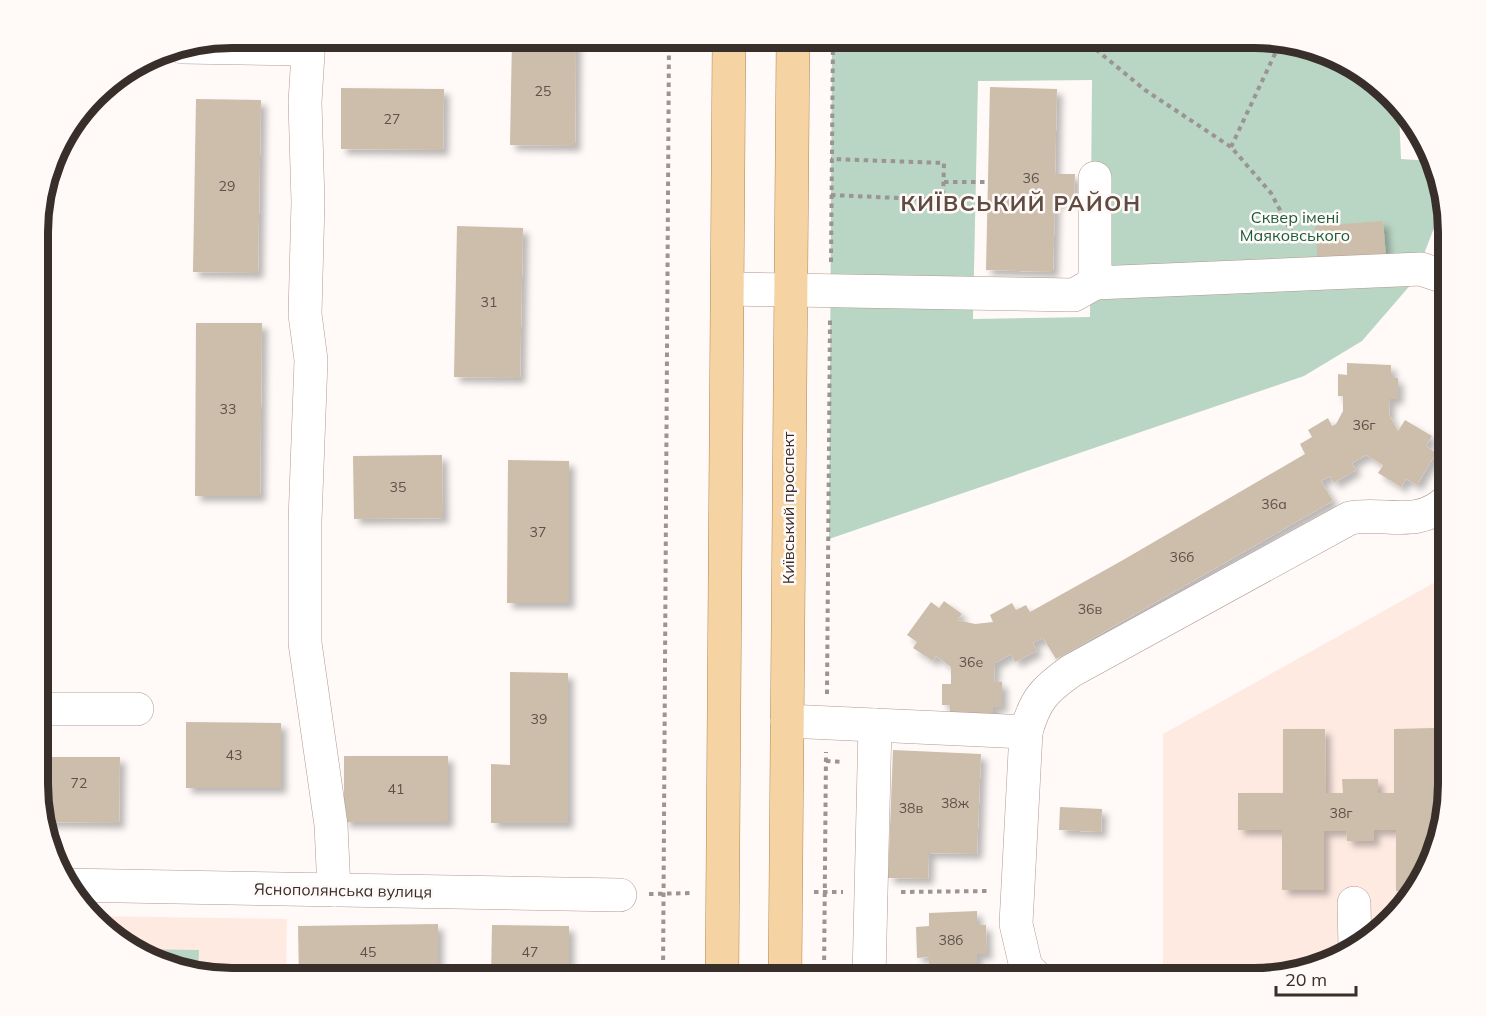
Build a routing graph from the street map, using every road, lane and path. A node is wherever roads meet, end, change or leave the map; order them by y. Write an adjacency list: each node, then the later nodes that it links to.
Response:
1 (308, 48): 28 (street)
2 (669, 48): 34 (path)
3 (729, 48): 17 (main road)
4 (793, 48): 18 (main road, Київський проспект)
5 (832, 48): 9 (path)
6 (1094, 48): 8 (path)
7 (1277, 50): 8 (path)
8 (1231, 147): 14 (path)
9 (831, 159): 11 (path); 13 (path)
10 (1095, 178): 16 (street)
11 (944, 182): 12 (path); 13 (path)
12 (988, 182)
13 (831, 195): 19 (path)
14 (1314, 275): 15 (street); 16 (street)
15 (1438, 275)
16 (1095, 283): 19 (street)
17 (728, 289): 18 (street); 35 (main road)
18 (790, 291): 19 (street); 23 (main road, Київський проспект)
19 (830, 292): 24 (path)
20 (1438, 508): 26 (street)
21 (48, 709): 22 (street)
22 (137, 709)
23 (787, 721): 24 (street); 36 (main road, Київський проспект)
24 (826, 723): 25 (street); 37 (path)
25 (875, 725): 26 (street); 30 (street)
26 (1026, 732): 29 (street)
27 (79, 885): 28 (street, Яснополянська вулиця)
28 (334, 890): 31 (street, Яснополянська вулиця)
29 (1017, 891): 30 (path); 39 (street)
30 (870, 892): 38 (street)
31 (620, 894)
32 (1354, 903): 33 (street)
33 (1355, 938)
34 (663, 968)
35 (722, 968)
36 (785, 968)
37 (824, 968)
38 (868, 968)
39 (1027, 968)

